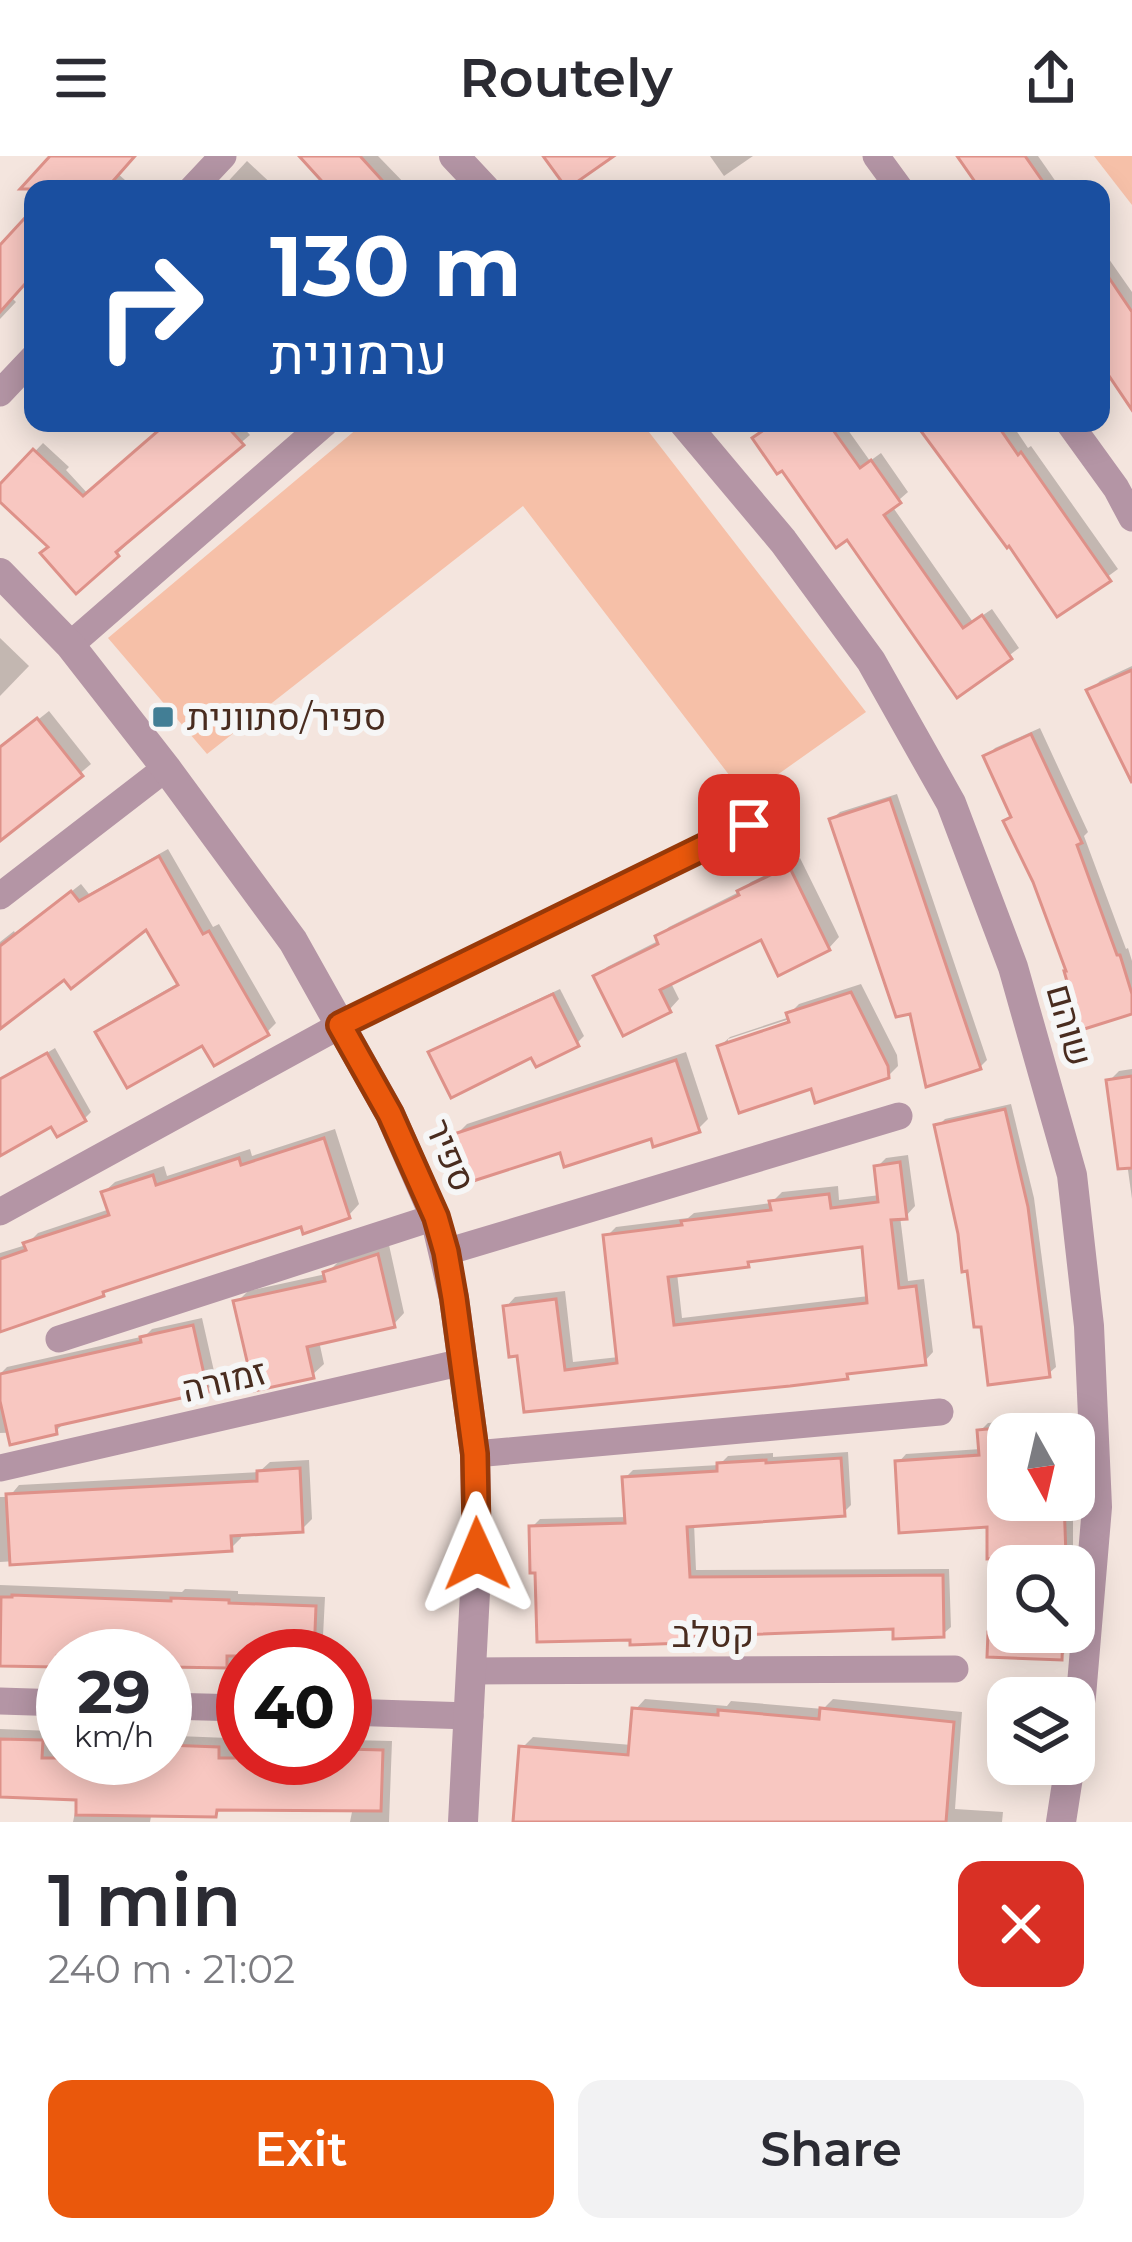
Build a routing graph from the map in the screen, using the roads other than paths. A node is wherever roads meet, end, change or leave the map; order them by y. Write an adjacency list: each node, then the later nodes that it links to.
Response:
1 (223, 156): 3 (street)
2 (454, 156): 4 (street)
3 (200, 180)
4 (477, 180)
5 (24, 368): 6 (street)
6 (0, 393)
7 (315, 432): 12 (street)
8 (692, 432): 28 (street, שוהם)
9 (1076, 432): 10 (street)
10 (1132, 518)
11 (0, 573): 12 (street, ספיר)
12 (70, 645): 13 (street, ספיר)
13 (166, 768): 15 (street); 16 (street, ספיר)
14 (749, 825): 16 (street)
15 (0, 896)
16 (340, 1025): 18 (street); 19 (street, ספיר)
17 (898, 1116): 20 (street)
18 (0, 1212)
19 (436, 1217): 20 (street, ספיר); 21 (street)
20 (446, 1252): 22 (street, ספיר)
21 (59, 1339)
22 (464, 1363): 24 (street, ספיר); 25 (street, זמורה)
23 (940, 1412): 24 (street)
24 (475, 1454): 27 (street, ספיר)
25 (0, 1468)
26 (955, 1669): 27 (street, קטלב)
27 (472, 1671): 32 (street, ספיר)
28 (1084, 1677)
29 (0, 1700): 30 (street)
30 (36, 1701)
31 (372, 1713): 32 (street)
32 (470, 1716): 34 (street, ספיר)
33 (1067, 1785): 35 (street)
34 (463, 1822)
35 (1061, 1822)

